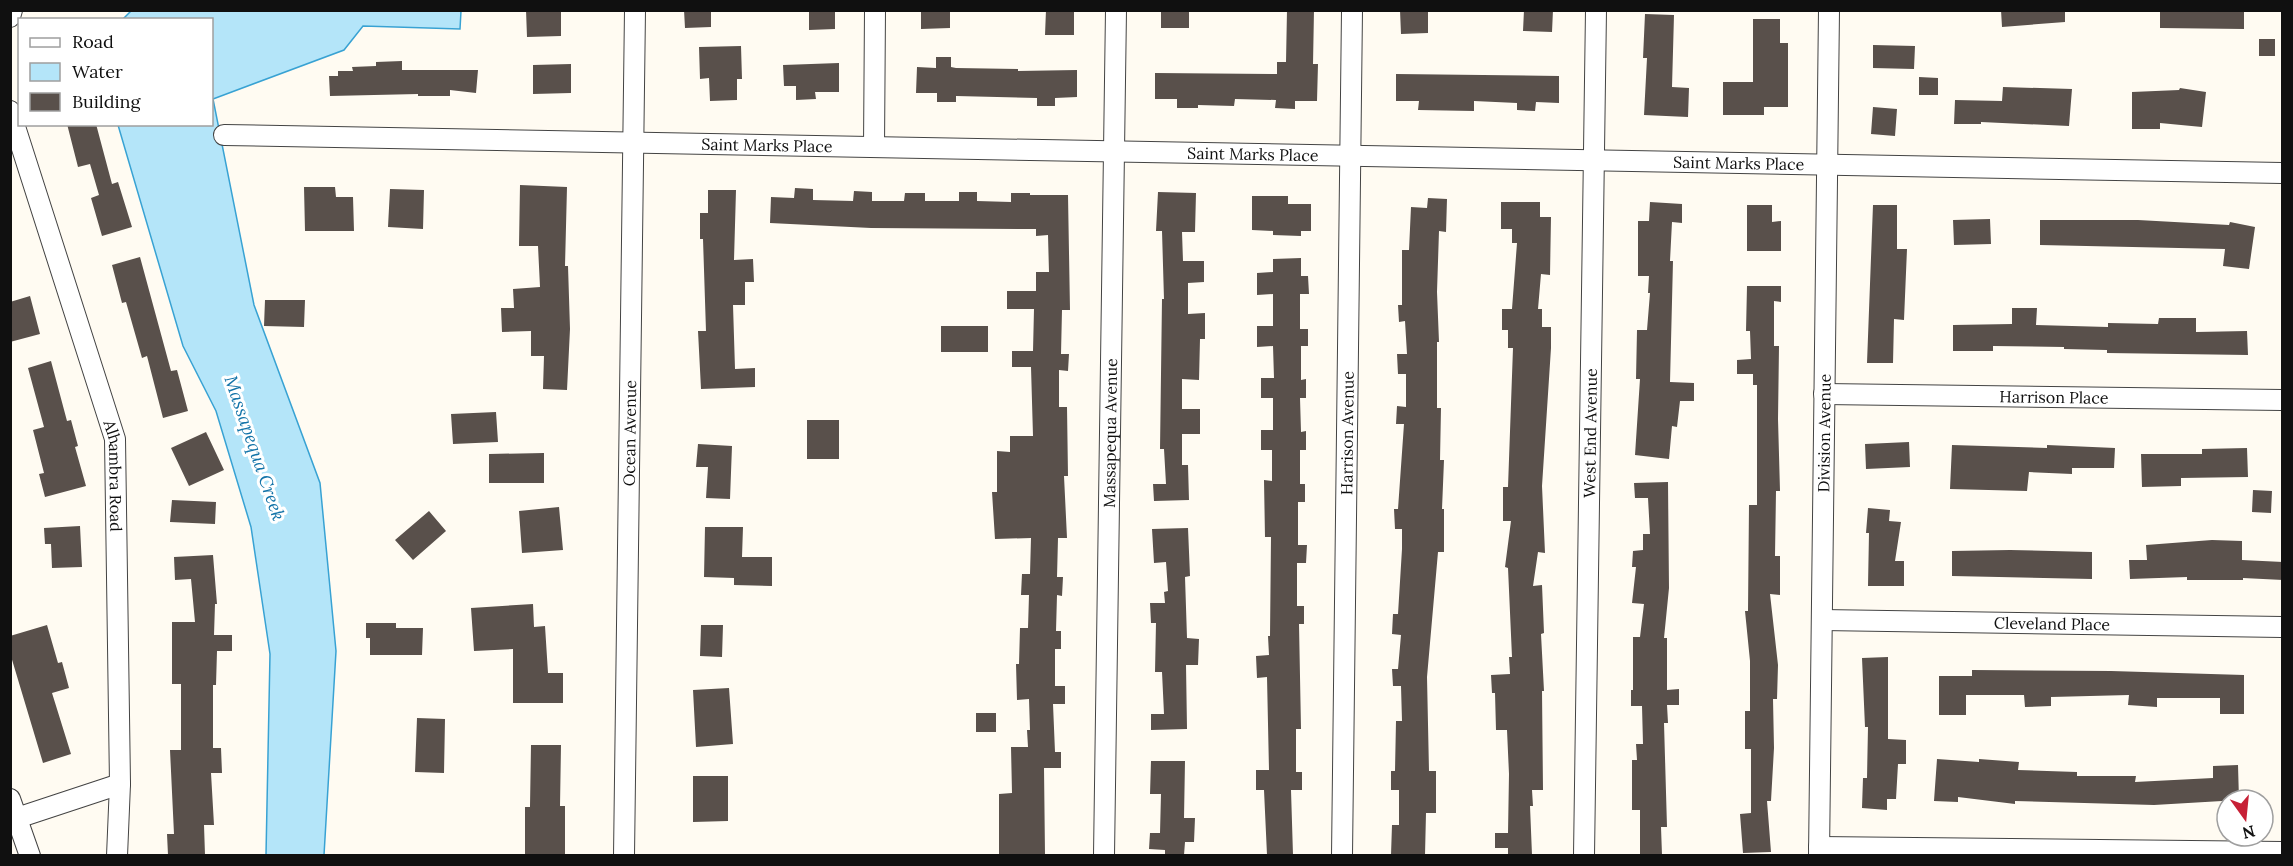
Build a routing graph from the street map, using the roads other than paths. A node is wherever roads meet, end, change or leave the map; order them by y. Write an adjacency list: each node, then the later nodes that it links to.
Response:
1 (12, 10): 8 (street)
2 (635, 10): 11 (street, Ocean Avenue)
3 (875, 10): 12 (street)
4 (1116, 10): 13 (street, Massapequa Avenue)
5 (1352, 10): 14 (street, Harrison Avenue)
6 (1596, 10): 15 (street, West End Avenue)
7 (1829, 10): 16 (street, Division Avenue)
8 (10, 17)
9 (10, 111): 22 (street, Alhambra Road)
10 (224, 135): 11 (street, Saint Marks Place)
11 (634, 143): 12 (street, Saint Marks Place); 29 (street, Ocean Avenue)
12 (874, 147): 13 (street, Saint Marks Place)
13 (1114, 151): 14 (street, Saint Marks Place); 30 (street, Massapequa Avenue)
14 (1350, 156): 15 (street, Saint Marks Place); 31 (street, Harrison Avenue)
15 (1594, 160): 16 (street, Saint Marks Place); 32 (street, West End Avenue)
16 (1827, 164): 17 (street, Saint Marks Place); 18 (street, Division Avenue)
17 (2283, 172)
18 (1824, 394): 19 (street, Harrison Place); 20 (street, Division Avenue)
19 (2283, 400)
20 (1822, 620): 21 (street, Cleveland Place); 25 (street, Division Avenue)
21 (2283, 627)
22 (120, 784): 24 (street); 28 (street, Alhambra Road)
23 (10, 799): 24 (street)
24 (17, 818): 27 (street)
25 (1819, 851): 26 (street)
26 (2283, 852)
27 (30, 855)
28 (117, 855)
29 (624, 855)
30 (1104, 855)
31 (1342, 855)
32 (1584, 855)

